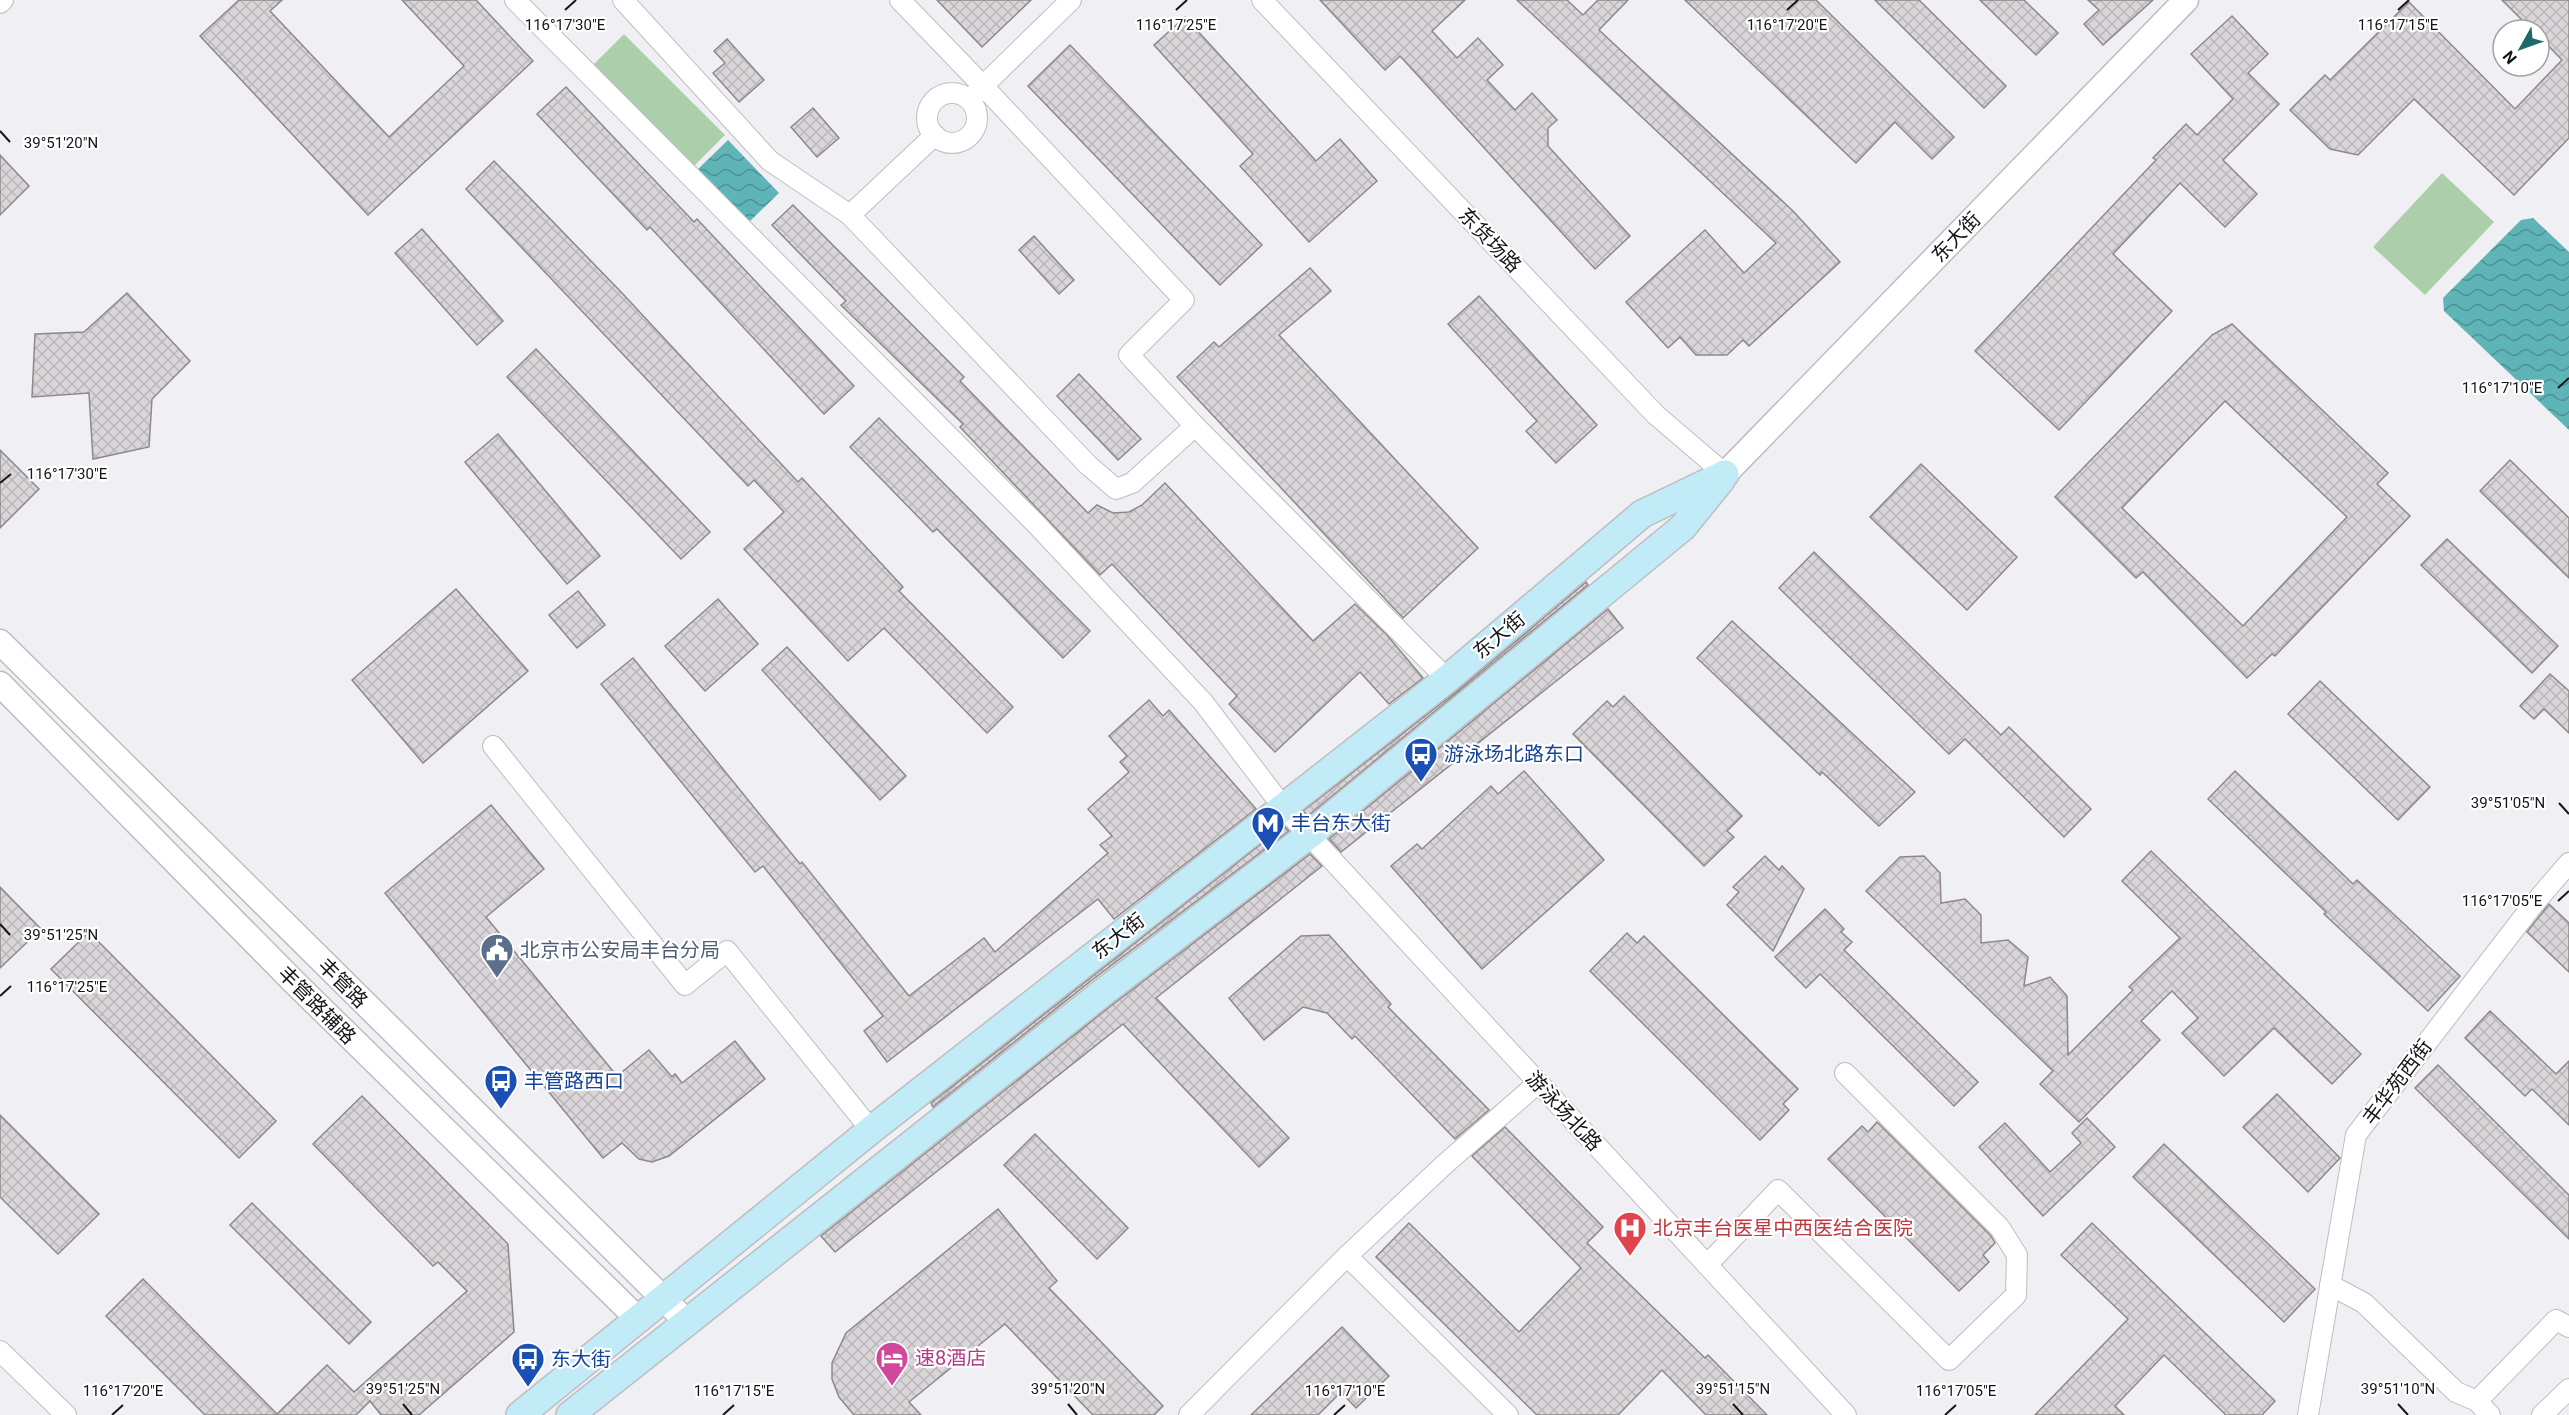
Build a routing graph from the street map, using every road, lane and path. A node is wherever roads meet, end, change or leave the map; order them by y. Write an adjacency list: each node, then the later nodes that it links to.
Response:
1 (515, 0): 16 (street, 游泳场北路)
2 (622, 0): 9 (street)
3 (900, 0): 7 (street)
4 (1071, 0): 7 (street)
5 (1262, 0): 11 (street, 东货场路)
6 (2186, 0): 11 (street, 东大街)
7 (976, 93): 8 (street); 8 (street); 10 (street)
8 (935, 135): 9 (street)
9 (850, 215): 10 (street)
10 (1195, 426): 13 (street)
11 (1725, 474): 13 (main road, 东大街); 17 (main road, 东大街)
12 (0, 642): 19 (street, 丰管路)
13 (1447, 679): 16 (main road, 东大街)
14 (0, 684): 20 (street, 丰管路辅路)
15 (493, 746): 23 (street)
16 (1283, 807): 17 (street, 游泳场北路); 23 (main road, 东大街)
17 (1309, 835): 22 (street, 游泳场北路); 29 (main road, 东大街)
18 (2569, 863): 26 (street, 丰华苑西街)
19 (267, 908): 20 (street); 27 (street, 丰管路)
20 (294, 982): 28 (street, 丰管路辅路)
21 (1845, 1073): 25 (street)
22 (1538, 1083): 24 (street); 25 (street, 游泳场北路)
23 (871, 1130): 27 (main road, 东大街)
24 (1347, 1256): 37 (street); 38 (street)
25 (1707, 1265): 39 (street, 游泳场北路)
26 (2330, 1286): 33 (street); 40 (street, 丰华苑西街)
27 (663, 1300): 28 (main road, 东大街); 29 (street, 丰管路)
28 (639, 1320): 35 (main road, 东大街)
29 (687, 1322): 36 (main road, 东大街)
30 (2569, 1327): 33 (street)
31 (0, 1351): 34 (street)
32 (2566, 1399): 41 (street)
33 (2483, 1408)
34 (65, 1414)
35 (520, 1415)
36 (570, 1415)
37 (1190, 1415)
38 (1508, 1415)
39 (1845, 1415)
40 (2308, 1415)
41 (2542, 1415)

